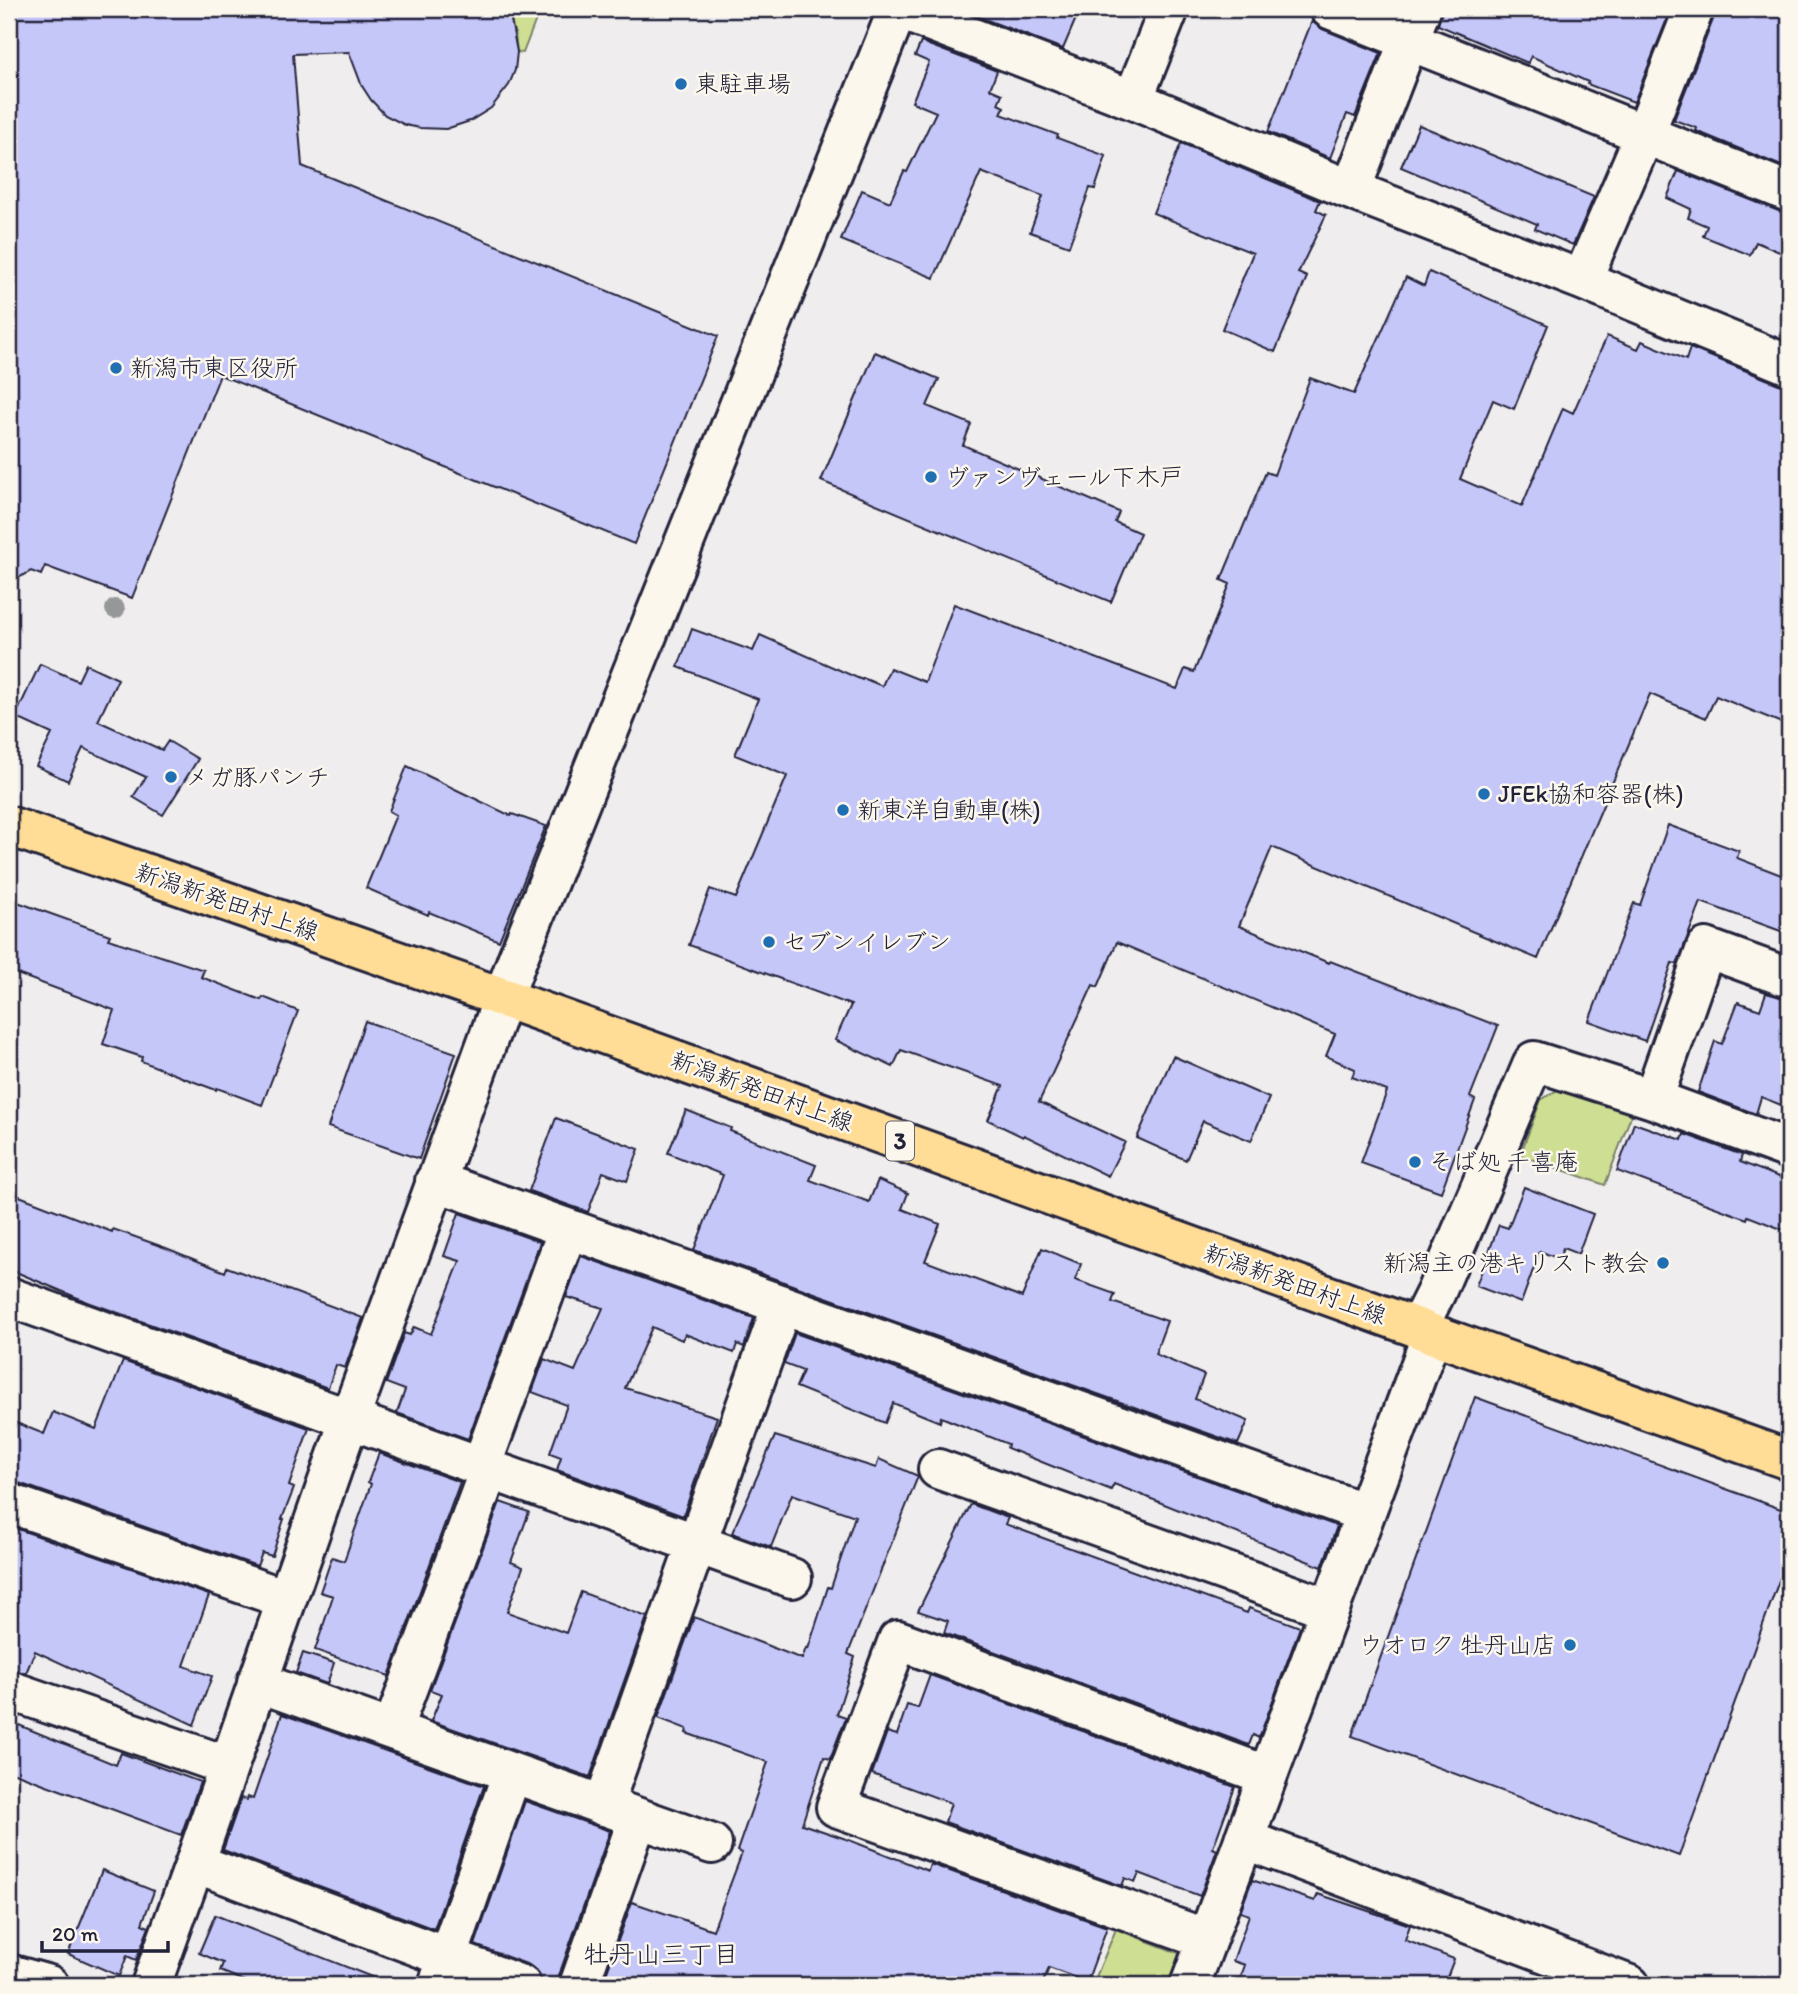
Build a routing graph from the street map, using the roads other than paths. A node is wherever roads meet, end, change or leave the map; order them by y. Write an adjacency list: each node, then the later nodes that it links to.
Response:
1 (898, 9): 6 (street); 14 (street)
2 (1169, 9): 6 (street)
3 (1330, 9): 5 (street)
4 (1694, 9): 7 (street)
5 (1415, 24): 7 (street); 8 (street)
6 (1133, 100): 8 (street)
7 (1645, 133): 9 (street); 10 (street)
8 (1351, 190): 10 (street)
9 (1789, 192)
10 (1582, 280): 11 (street)
11 (1789, 365)
12 (9, 826): 14 (main road, 新潟新発田村上線 / 3)
13 (1789, 978): 15 (street)
14 (504, 998): 17 (street); 21 (main road, 新潟新発田村上線 / 3)
15 (1653, 1099): 16 (street); 21 (street)
16 (1789, 1149)
17 (435, 1181): 18 (street); 22 (street)
18 (568, 1229): 20 (street); 24 (street)
19 (9, 1297): 22 (street)
20 (782, 1305): 27 (street); 28 (street)
21 (1425, 1331): 23 (main road, 新潟新発田村上線 / 3); 27 (street)
22 (350, 1418): 24 (street); 30 (street)
23 (1789, 1460)
24 (485, 1469): 28 (street); 34 (street)
25 (938, 1469): 31 (street)
26 (9, 1503): 30 (street)
27 (1365, 1513): 31 (street)
28 (698, 1544): 29 (street); 38 (street)
29 (793, 1578)
30 (286, 1599): 32 (street)
31 (1330, 1609): 37 (street)
32 (257, 1682): 34 (street); 35 (street)
33 (9, 1690): 35 (street)
34 (392, 1730): 36 (street)
35 (228, 1766): 41 (street)
36 (512, 1773): 38 (street); 43 (street)
37 (1266, 1775): 39 (street); 42 (street)
38 (620, 1812): 40 (street); 48 (street)
39 (1244, 1839): 42 (street); 50 (street)
40 (712, 1844)
41 (195, 1863): 43 (street); 46 (street)
42 (1207, 1938): 49 (street)
43 (443, 1971): 47 (street)
44 (9, 1974): 45 (street)
45 (49, 1985)
46 (151, 1985)
47 (521, 1985)
48 (579, 1985)
49 (1189, 1985)
50 (1630, 1985)

